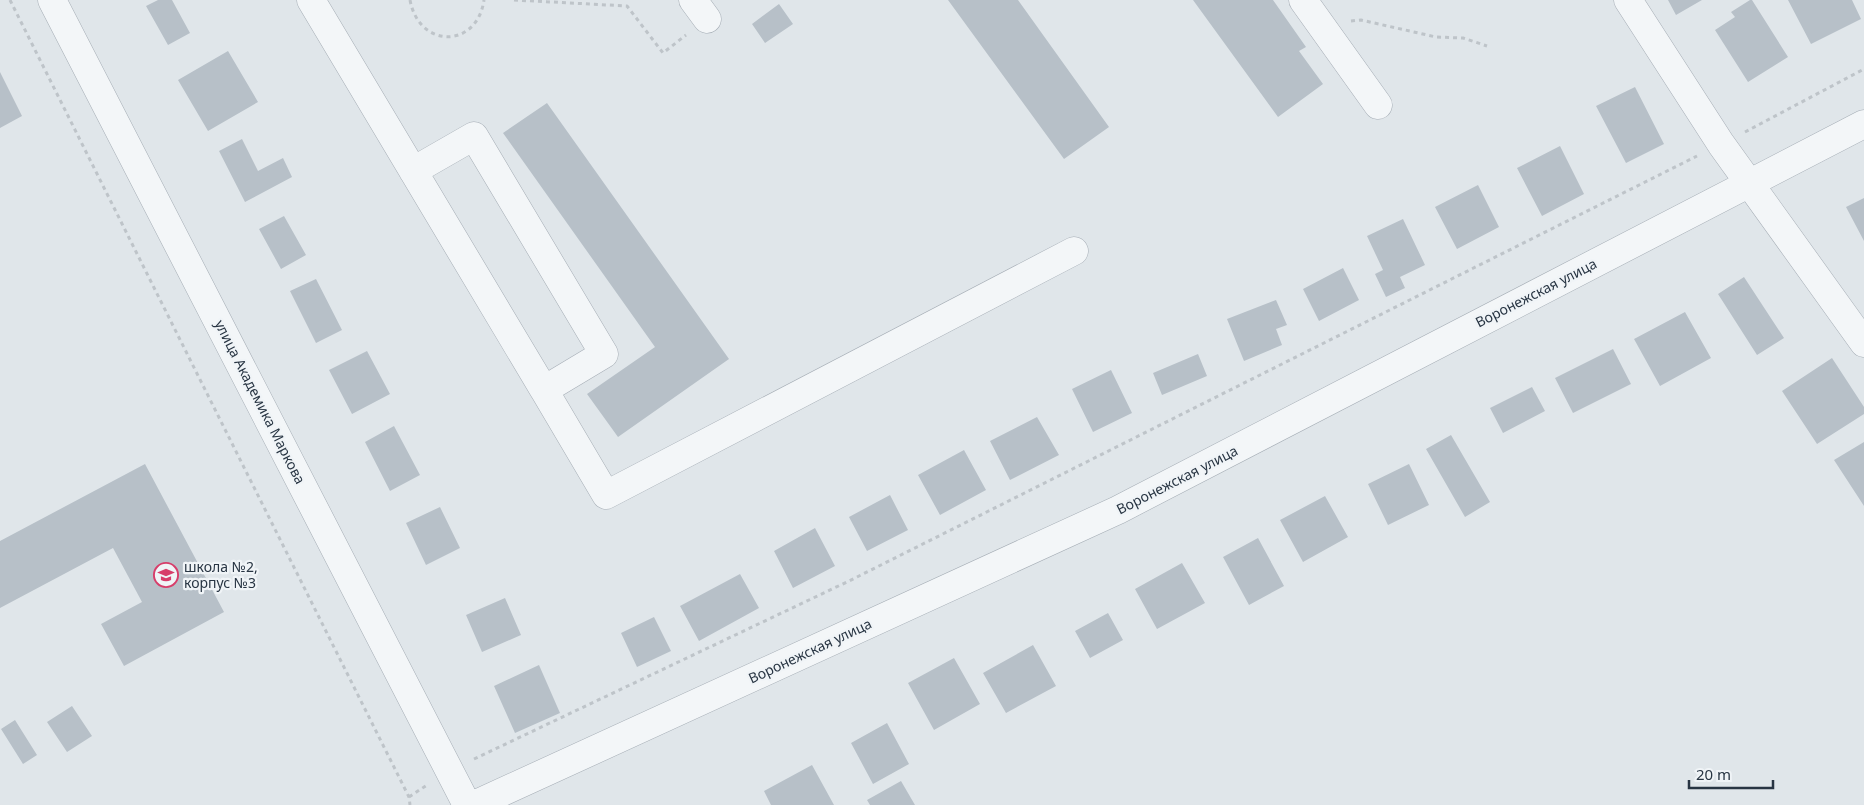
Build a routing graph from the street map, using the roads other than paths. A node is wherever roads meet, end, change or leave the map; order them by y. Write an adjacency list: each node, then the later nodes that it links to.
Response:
1 (52, 0): 12 (street, улица Академика Маркова)
2 (310, 0): 7 (street)
3 (1304, 0): 5 (street)
4 (1628, 0): 8 (street)
5 (1378, 105)
6 (1864, 124): 8 (street, Воронежская улица)
7 (413, 172): 11 (street); 11 (street)
8 (1748, 183): 10 (street); 13 (street, Воронежская улица)
9 (1074, 251): 11 (street)
10 (1864, 343)
11 (544, 390)
12 (467, 805)
13 (474, 805)

